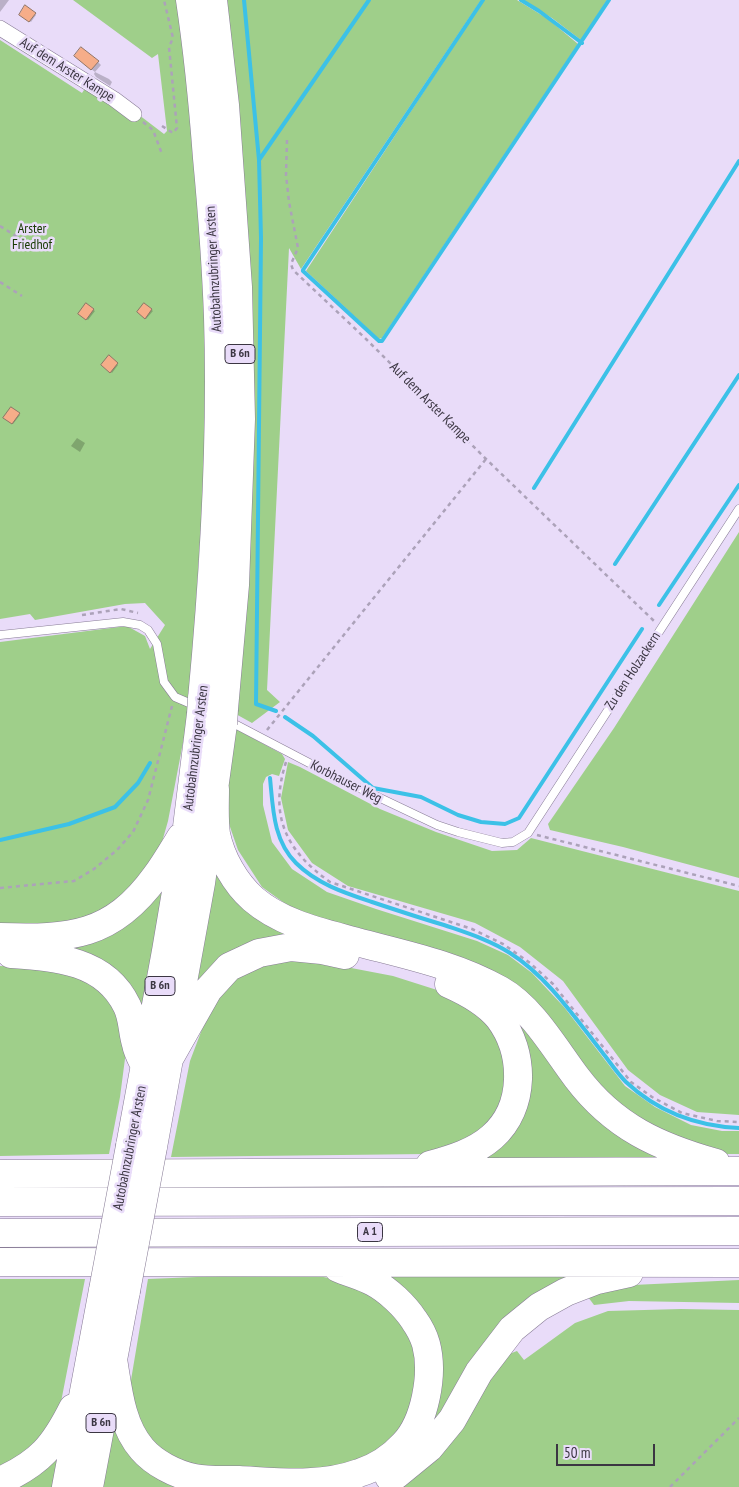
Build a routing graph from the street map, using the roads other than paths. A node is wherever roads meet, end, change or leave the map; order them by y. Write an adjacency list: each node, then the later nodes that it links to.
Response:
1 (190, 0): 7 (highway, Autobahnzubringer Arsten / B 6n)
2 (214, 0): 7 (highway, Autobahnzubringer Arsten / B 6n)
3 (0, 28): 4 (street, Auf dem Arster Kampe)
4 (134, 114)
5 (739, 509): 10 (lane, Zu den Holzackern)
6 (0, 635): 10 (lane, Korbhauser Weg)
7 (212, 712): 8 (highway, Autobahnzubringer Arsten / B 6n); 9 (highway, Autobahnzubringer Arsten / B 6n)
8 (215, 789): 13 (highway, Autobahnzubringer Arsten / B 6n); 16 (highway)
9 (187, 827): 11 (highway); 14 (highway, Autobahnzubringer Arsten / B 6n)
10 (528, 833)
11 (0, 937)
12 (0, 953): 14 (highway)
13 (170, 1057): 15 (highway, Autobahnzubringer Arsten / B 6n); 17 (highway)
14 (145, 1068): 15 (highway, Autobahnzubringer Arsten / B 6n)
15 (142, 1146): 27 (highway, Autobahnzubringer Arsten / B 6n, bridge)
16 (739, 1171): 17 (highway)
17 (401, 1173): 18 (highway)
18 (0, 1174)
19 (739, 1201): 20 (highway)
20 (0, 1202)
21 (739, 1231): 22 (highway, A 1)
22 (0, 1234)
23 (0, 1262): 24 (highway)
24 (325, 1263): 25 (highway); 28 (highway)
25 (668, 1263): 26 (highway); 33 (highway)
26 (739, 1263)
27 (115, 1290): 28 (highway, Autobahnzubringer Arsten / B 6n); 29 (highway, Autobahnzubringer Arsten / B 6n)
28 (113, 1359): 32 (highway, Autobahnzubringer Arsten / B 6n)
29 (86, 1384): 30 (highway); 31 (highway, Autobahnzubringer Arsten / B 6n)
30 (0, 1481)
31 (66, 1487)
32 (90, 1487)
33 (368, 1487)

